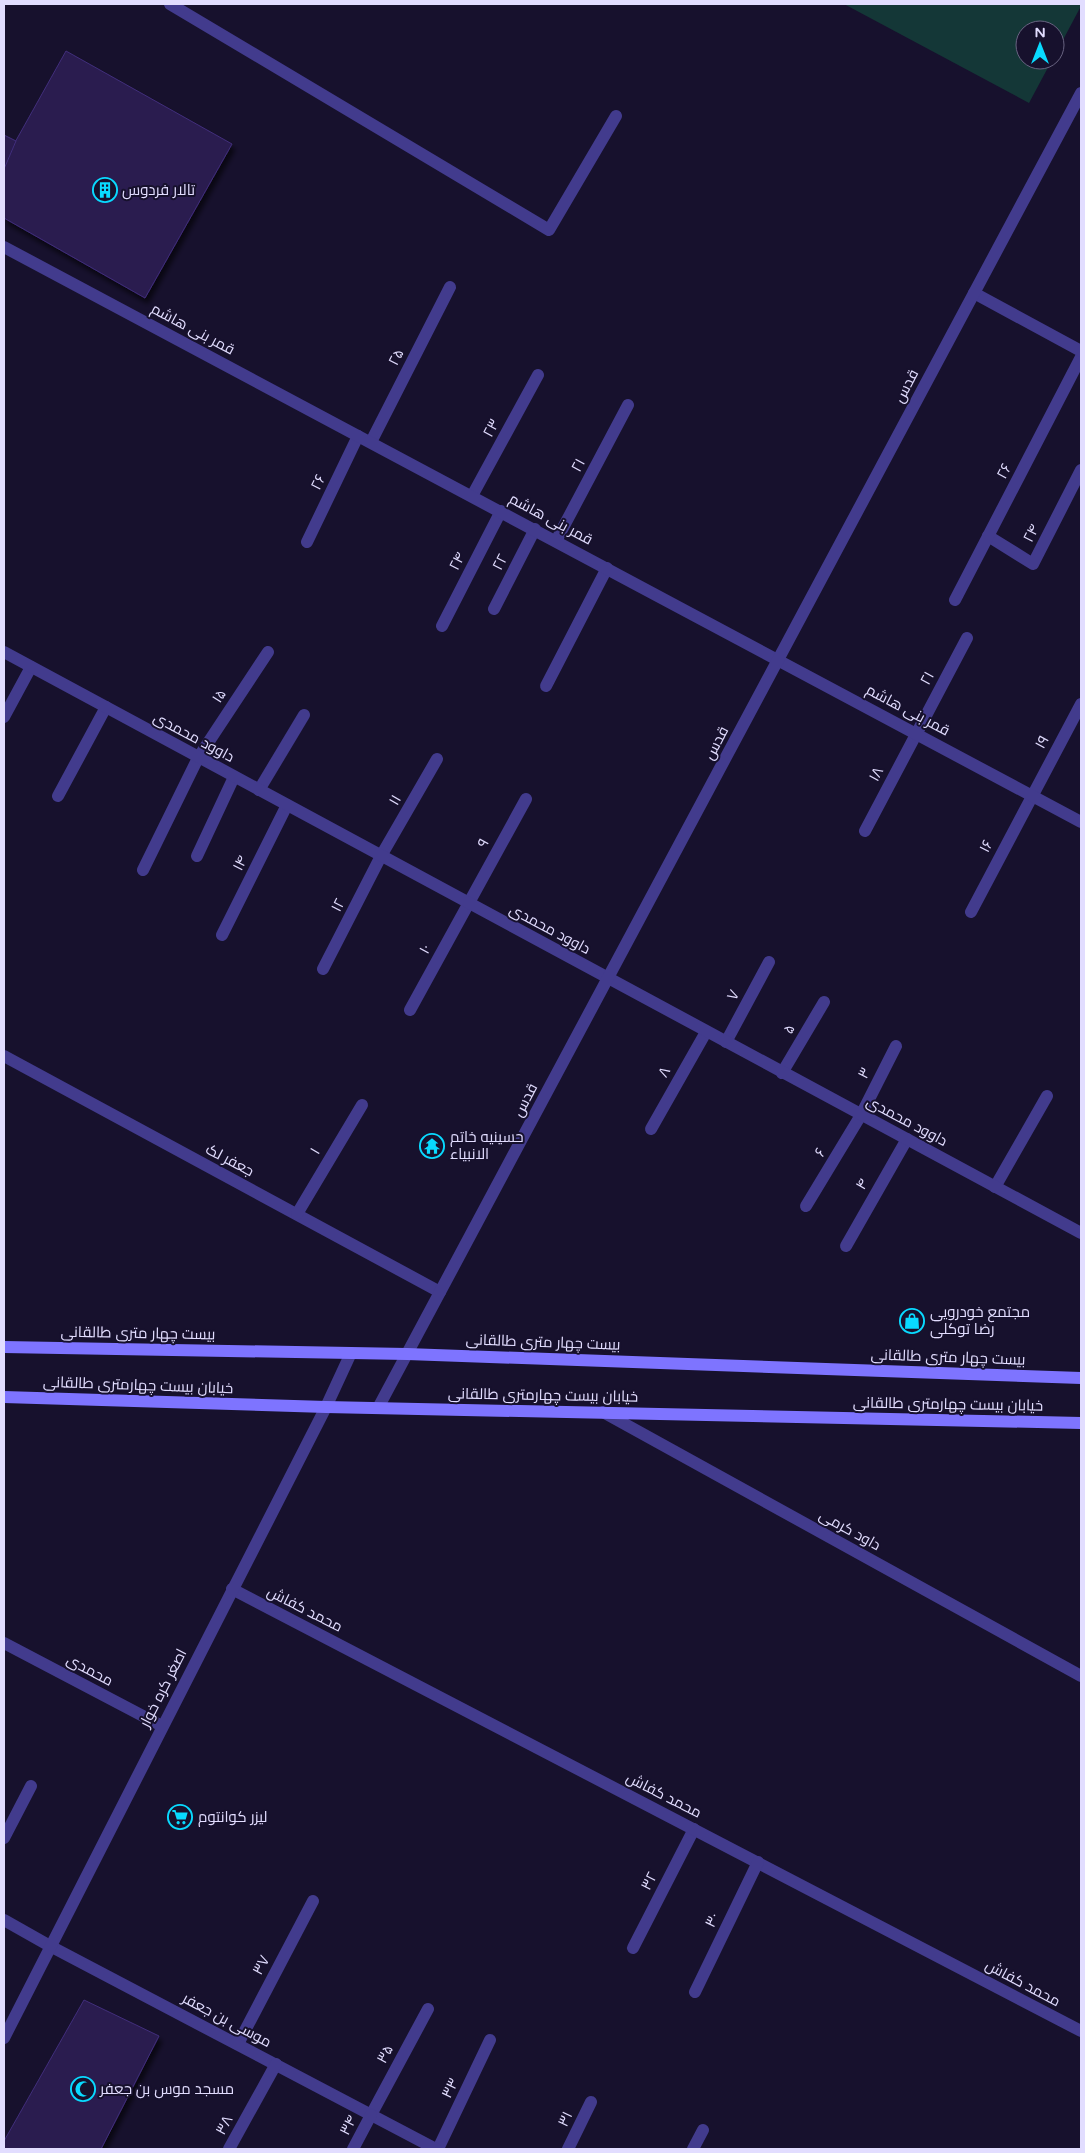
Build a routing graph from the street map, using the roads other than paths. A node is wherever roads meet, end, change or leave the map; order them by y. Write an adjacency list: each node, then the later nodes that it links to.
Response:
1 (170, 4): 3 (street)
2 (1081, 93): 6 (street, قدس)
3 (616, 116)
4 (4, 247): 11 (street, قمر بنی هاشم)
5 (450, 287): 12 (street, ۲۵)
6 (974, 293): 7 (street); 27 (street, قدس)
7 (1081, 350)
8 (1081, 357): 17 (street, ۲۶)
9 (538, 375): 14 (street, ۲۳)
10 (628, 405): 18 (street, ۲۱)
11 (358, 436): 12 (street, قمر بنی هاشم); 19 (street, ۲۶)
12 (371, 442): 14 (street, قمر بنی هاشم)
13 (1081, 470): 17 (street, ۲۴)
14 (472, 496): 15 (street, قمر بنی هاشم)
15 (501, 511): 16 (street, قمر بنی هاشم); 23 (street, ۲۴)
16 (535, 529): 18 (street, قمر بنی هاشم); 22 (street, ۲۲)
17 (988, 536): 21 (street, ۲۶)
18 (556, 541): 20 (street, قمر بنی هاشم)
19 (307, 542)
20 (607, 568): 27 (street, قمر بنی هاشم); 29 (street)
21 (955, 600)
22 (494, 609)
23 (442, 626)
24 (967, 638): 34 (street, ۲۱)
25 (4, 652): 28 (street, داوود محمدی)
26 (268, 652): 35 (street, ۱۵)
27 (779, 659): 34 (street, قمر بنی هاشم); 53 (street, قدس)
28 (30, 667): 31 (street, داوود محمدی); 33 (street)
29 (546, 686)
30 (1081, 704): 39 (street, ۱۹)
31 (106, 708): 35 (street, داوود محمدی); 40 (street)
32 (304, 715): 38 (street)
33 (4, 717)
34 (916, 733): 39 (street, قمر بنی هاشم); 44 (street, ۱۸)
35 (198, 758): 37 (street, داوود محمدی); 47 (street, ۱۵)
36 (437, 759): 46 (street, ۱۱)
37 (234, 777): 38 (street, داوود محمدی); 45 (street)
38 (259, 790): 42 (street, داوود محمدی)
39 (1031, 795): 43 (street, قمر بنی هاشم); 49 (street, ۱۶)
40 (58, 796)
41 (526, 799): 48 (street, ۹)
42 (287, 805): 46 (street, داوود محمدی); 50 (street, ۱۴)
43 (1081, 822)
44 (865, 831)
45 (197, 856)
46 (381, 856): 48 (street, داوود محمدی); 52 (street, ۱۲)
47 (143, 870)
48 (468, 903): 53 (street, داوود محمدی); 55 (street, ۱۰)
49 (970, 912)
50 (222, 935)
51 (768, 962): 57 (street, ۷)
52 (323, 969)
53 (608, 979): 56 (street, داوود محمدی); 71 (street, قدس)
54 (824, 1002): 60 (street, ۵)
55 (410, 1010)
56 (706, 1032): 57 (street, داوود محمدی); 64 (street, ۸)
57 (726, 1042): 60 (street, داوود محمدی)
58 (896, 1046): 63 (street, ۳)
59 (4, 1056): 68 (street, جعفر لک)
60 (782, 1073): 63 (street, داوود محمدی)
61 (1048, 1096): 66 (street)
62 (362, 1105): 68 (street, ۱)
63 (861, 1115): 65 (street, داوود محمدی); 67 (street, ۶)
64 (651, 1129)
65 (907, 1140): 66 (street, داوود محمدی); 70 (street, ۴)
66 (995, 1187): 69 (street, داوود محمدی)
67 (806, 1206)
68 (297, 1214): 71 (street, جعفر لک)
69 (1081, 1233)
70 (846, 1246)
71 (440, 1292): 74 (street, قدس)
72 (4, 1347): 73 (main road, بیست چهار متری طالقانی)
73 (352, 1353): 74 (main road, بیست چهار متری طالقانی); 77 (street, اصغر کره خوار)
74 (407, 1354): 75 (main road, بیست چهار متری طالقانی); 78 (street, قدس)
75 (1081, 1378)
76 (4, 1397): 77 (main road, خیابان بیست چهارمتری طالقانی)
77 (326, 1407): 78 (main road, خیابان بیست چهارمتری طالقانی); 81 (street, اصغر کره خوار)
78 (378, 1408): 79 (main road, خیابان بیست چهارمتری طالقانی)
79 (603, 1412): 80 (main road, خیابان بیست چهارمتری طالقانی); 83 (street, داود کرمی)
80 (1081, 1423)
81 (232, 1589): 84 (street, اصغر کره خوار); 86 (street, محمد کفاش)
82 (4, 1643): 84 (street, محمدی)
83 (1081, 1676)
84 (162, 1726): 91 (street, اصغر کره خوار)
85 (32, 1786): 87 (street)
86 (694, 1829): 88 (street, محمد کفاش); 92 (street, ۳۲)
87 (4, 1838)
88 (758, 1862): 93 (street, ۳۰); 95 (street, محمد کفاش)
89 (313, 1901): 98 (street, ۳۷)
90 (4, 1920): 91 (street, موسی بن جعفر)
91 (50, 1946): 96 (street, اصغر کره خوار); 98 (street, موسی بن جعفر)
92 (633, 1948)
93 (695, 1992)
94 (428, 2009): 101 (street, ۳۵)
95 (1081, 2031)
96 (4, 2038)
97 (490, 2040): 105 (street, ۳۳)
98 (238, 2044): 99 (street, موسی بن جعفر)
99 (276, 2064): 101 (street, موسی بن جعفر); 103 (street, ۳۸)
100 (591, 2102): 106 (street, ۳۱)
101 (371, 2115): 104 (street, ۳۴); 105 (street, موسی بن جعفر)
102 (703, 2130): 107 (street)
103 (230, 2149)
104 (353, 2149)
105 (437, 2149)
106 (568, 2149)
107 (694, 2149)

